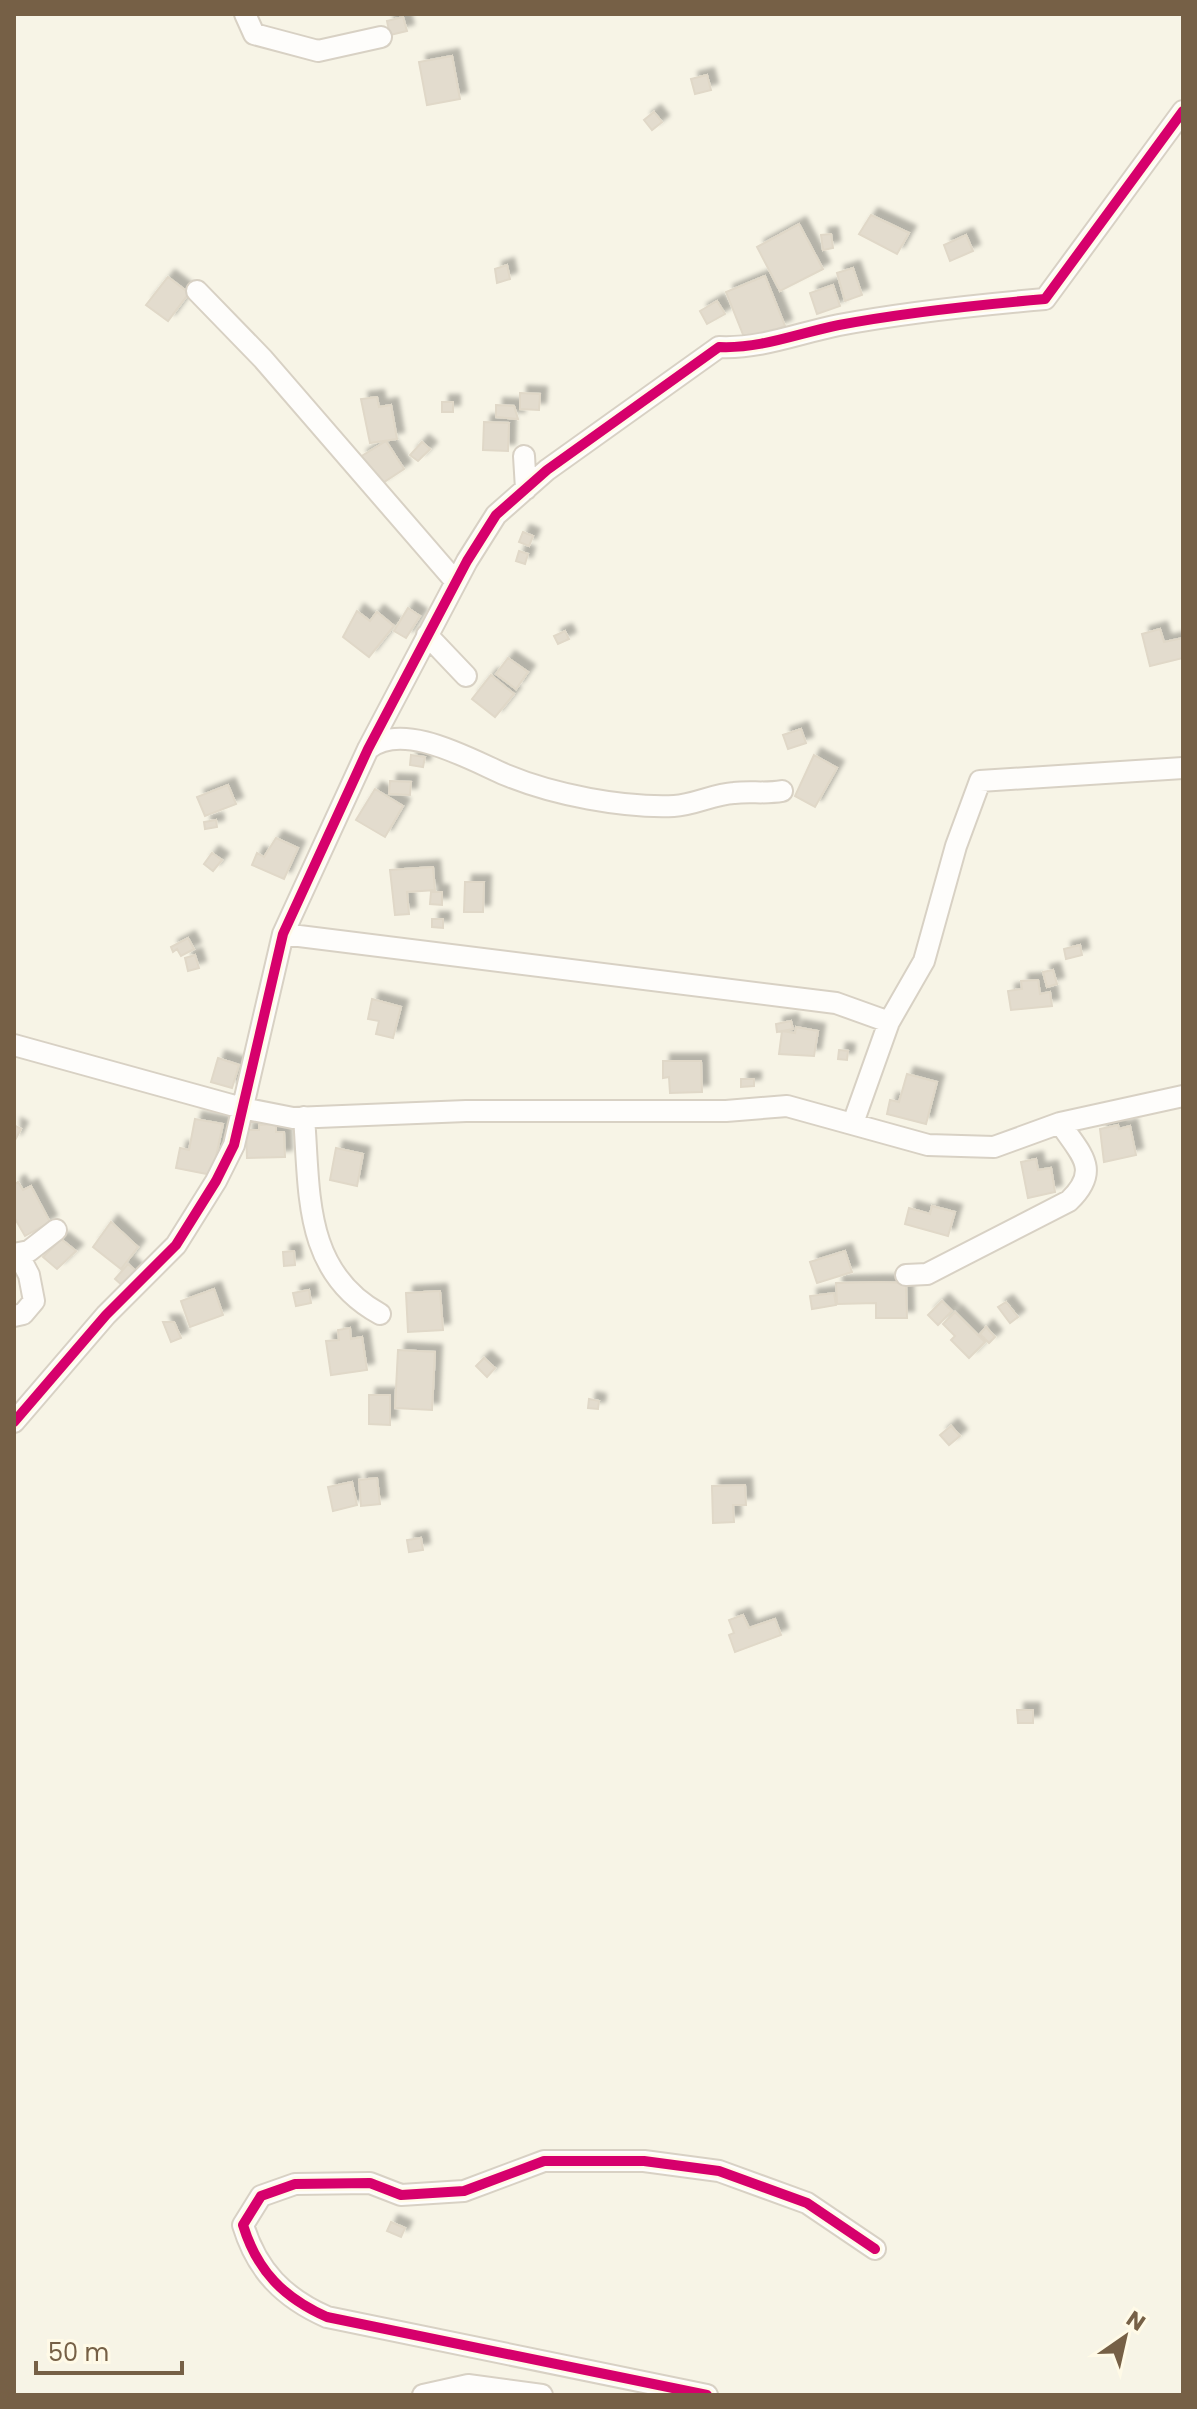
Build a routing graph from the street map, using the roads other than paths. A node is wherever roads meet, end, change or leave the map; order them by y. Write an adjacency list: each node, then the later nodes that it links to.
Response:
1 (245, 14): 2 (street)
2 (381, 37)
3 (1183, 111): 6 (street)
4 (197, 291): 7 (street)
5 (524, 456): 6 (street)
6 (526, 489): 7 (street)
7 (456, 582): 8 (street)
8 (427, 635): 9 (street); 10 (street)
9 (466, 676)
10 (368, 749): 12 (street); 13 (street)
11 (1183, 768): 14 (street)
12 (782, 791)
13 (283, 934): 14 (street); 17 (street)
14 (889, 1022): 19 (street)
15 (14, 1045): 17 (street)
16 (1183, 1096): 20 (street)
17 (242, 1108): 18 (street); 26 (street)
18 (304, 1117): 19 (street); 24 (street)
19 (853, 1123): 20 (street)
20 (1060, 1123): 23 (street)
21 (56, 1230): 22 (street)
22 (17, 1255): 25 (street)
23 (906, 1275)
24 (380, 1314)
25 (14, 1316)
26 (15, 1420)
27 (875, 2249): 30 (street)
28 (423, 2395): 29 (street)
29 (542, 2395)
30 (707, 2395)

